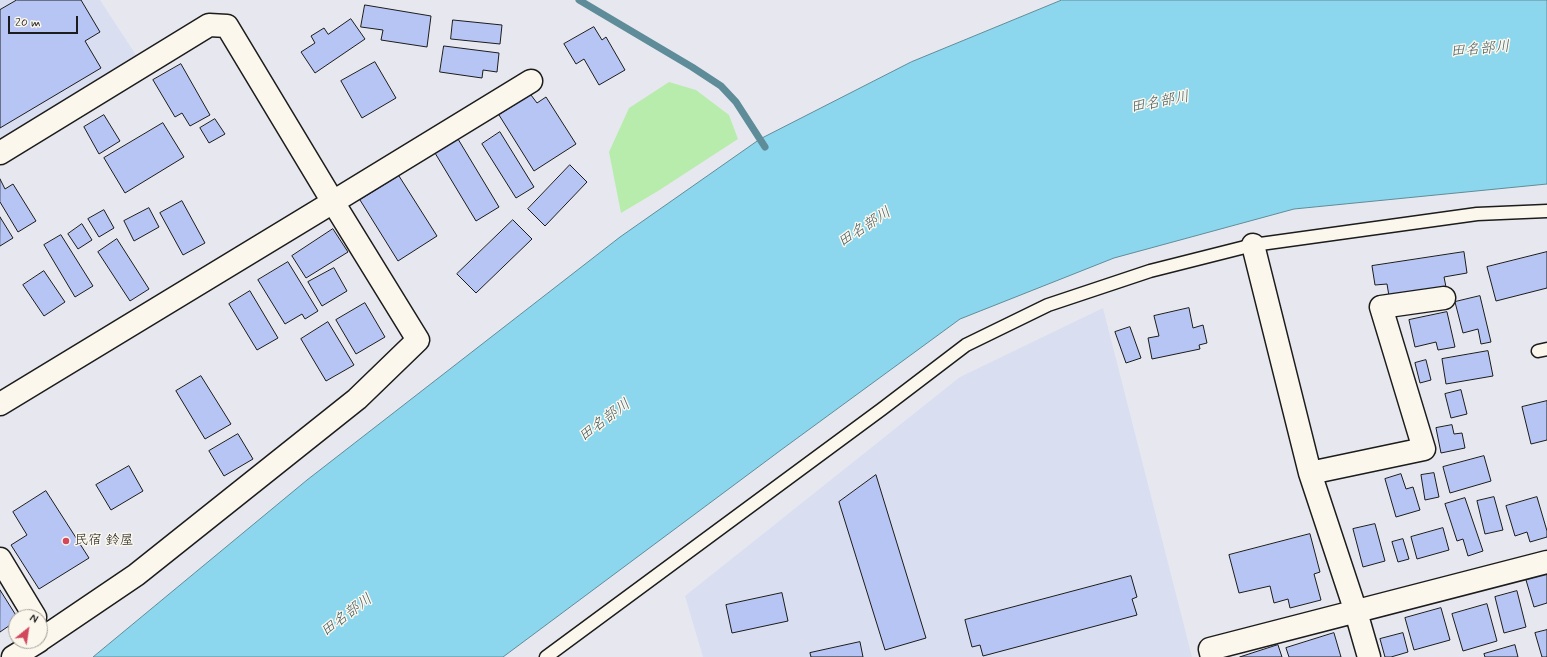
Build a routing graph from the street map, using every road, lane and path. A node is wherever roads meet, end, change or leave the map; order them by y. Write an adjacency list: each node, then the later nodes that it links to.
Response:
1 (531, 81): 3 (street)
2 (0, 153): 3 (street)
3 (333, 202): 7 (street); 13 (street)
4 (1547, 211): 5 (lane)
5 (1253, 245): 8 (street); 16 (lane)
6 (1444, 298): 8 (street)
7 (0, 404)
8 (1310, 473): 12 (street)
9 (0, 559): 11 (street)
10 (1547, 562): 12 (street)
11 (30, 609)
12 (1356, 612): 17 (street); 18 (street)
13 (48, 632)
14 (24, 649): 15 (street)
15 (13, 657)
16 (546, 657)
17 (1212, 657)
18 (1369, 657)

